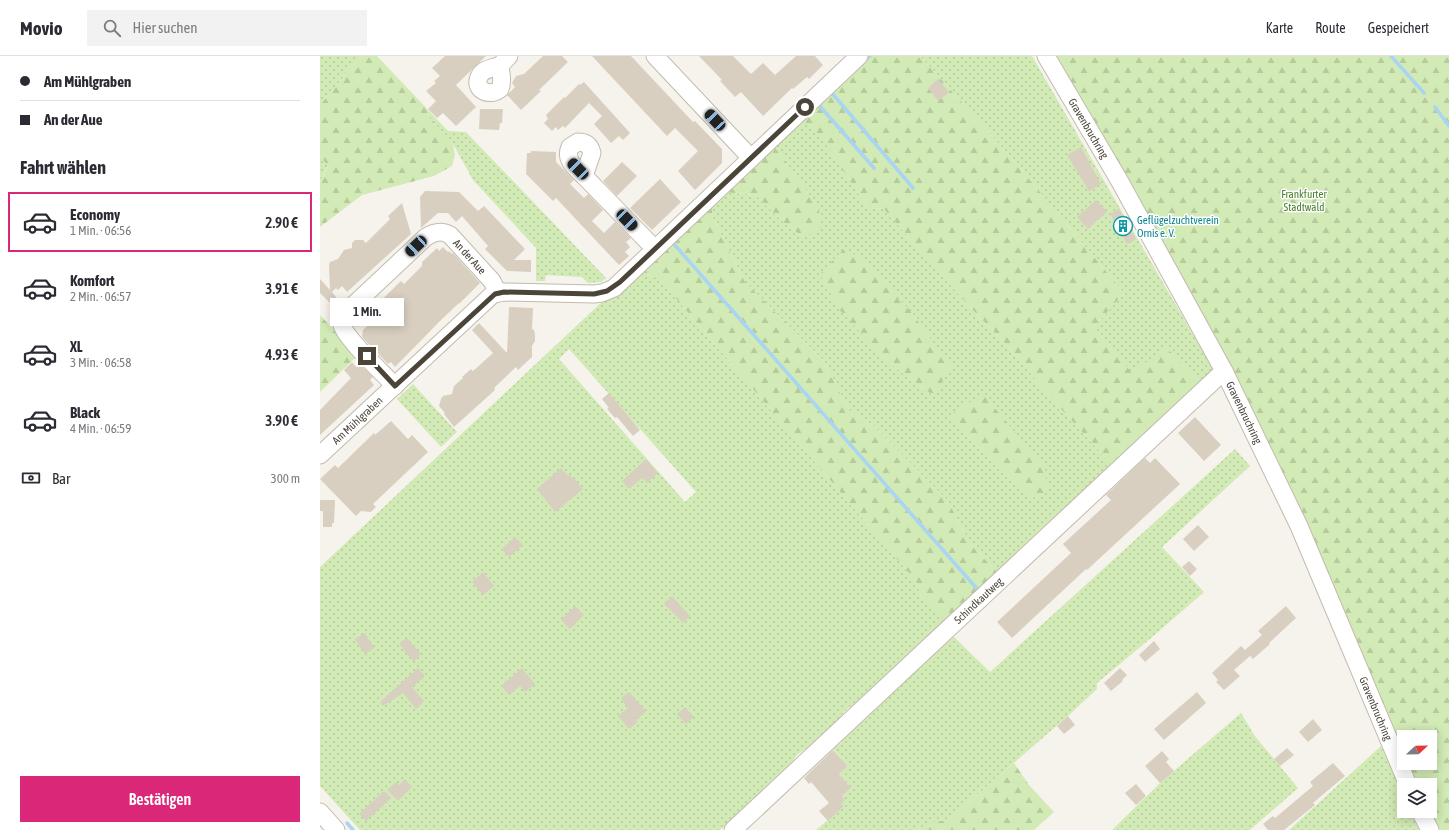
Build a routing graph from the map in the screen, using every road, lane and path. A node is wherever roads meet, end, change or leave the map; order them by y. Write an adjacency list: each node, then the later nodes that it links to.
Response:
1 (655, 56): 4 (street)
2 (859, 56): 4 (street)
3 (1046, 56): 8 (street, Gravenbruchring)
4 (751, 158): 6 (street)
5 (584, 176): 6 (street)
6 (655, 249): 7 (street)
7 (498, 292): 9 (street, Am Mühlgraben); 9 (street, An der Aue)
8 (1224, 371): 11 (street, Gravenbruchring); 15 (street, Schindkautweg)
9 (395, 386): 10 (street, Am Mühlgraben)
10 (320, 455)
11 (1405, 778)
12 (320, 812): 14 (street)
13 (1424, 818): 16 (street)
14 (336, 830)
15 (733, 830)
16 (1430, 830)

